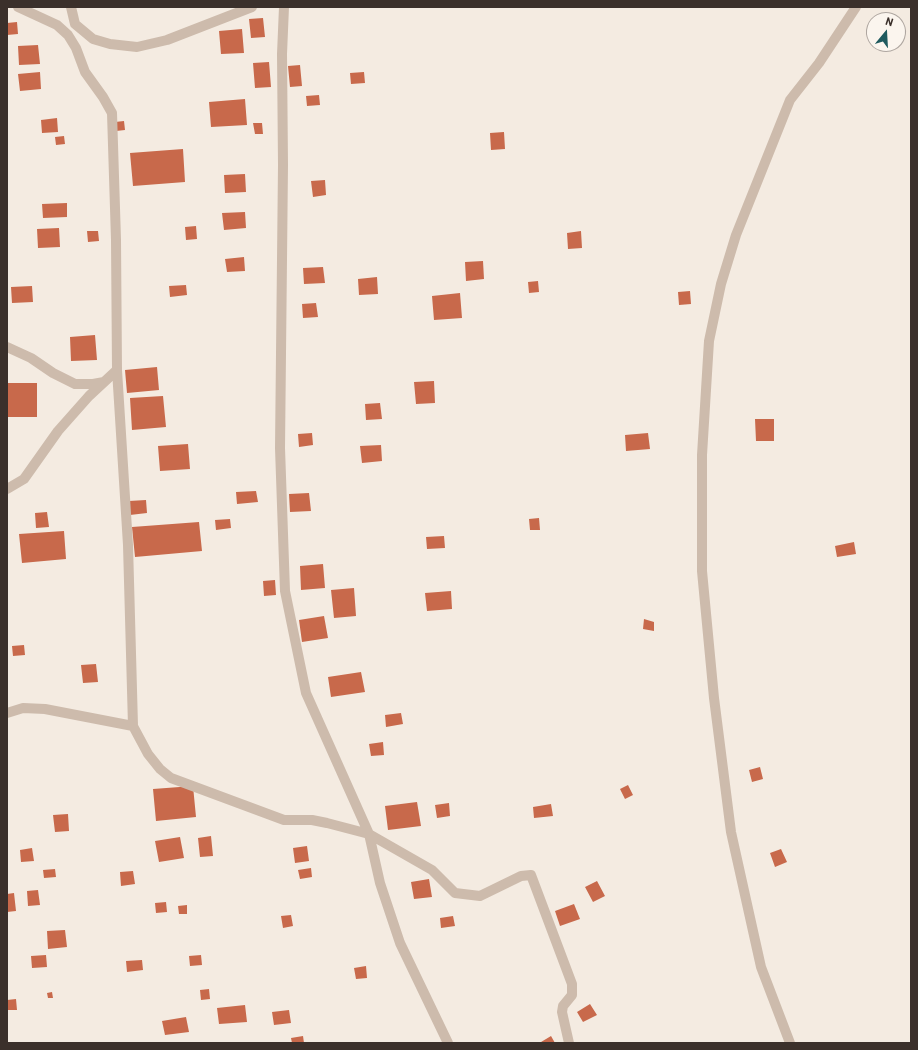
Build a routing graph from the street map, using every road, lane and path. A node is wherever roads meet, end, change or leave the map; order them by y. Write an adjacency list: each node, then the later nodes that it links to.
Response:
1 (18, 7): 7 (street)
2 (71, 7): 6 (street)
3 (252, 7): 6 (street)
4 (284, 7): 14 (street)
5 (856, 7): 17 (street)
6 (75, 24): 7 (street)
7 (68, 34): 9 (street)
8 (7, 347): 10 (street)
9 (116, 370): 10 (street); 13 (street)
10 (104, 382): 11 (street)
11 (7, 489)
12 (7, 713): 13 (street)
13 (133, 726): 14 (street)
14 (369, 834): 15 (street); 16 (street)
15 (448, 1043)
16 (569, 1043)
17 (790, 1043)

